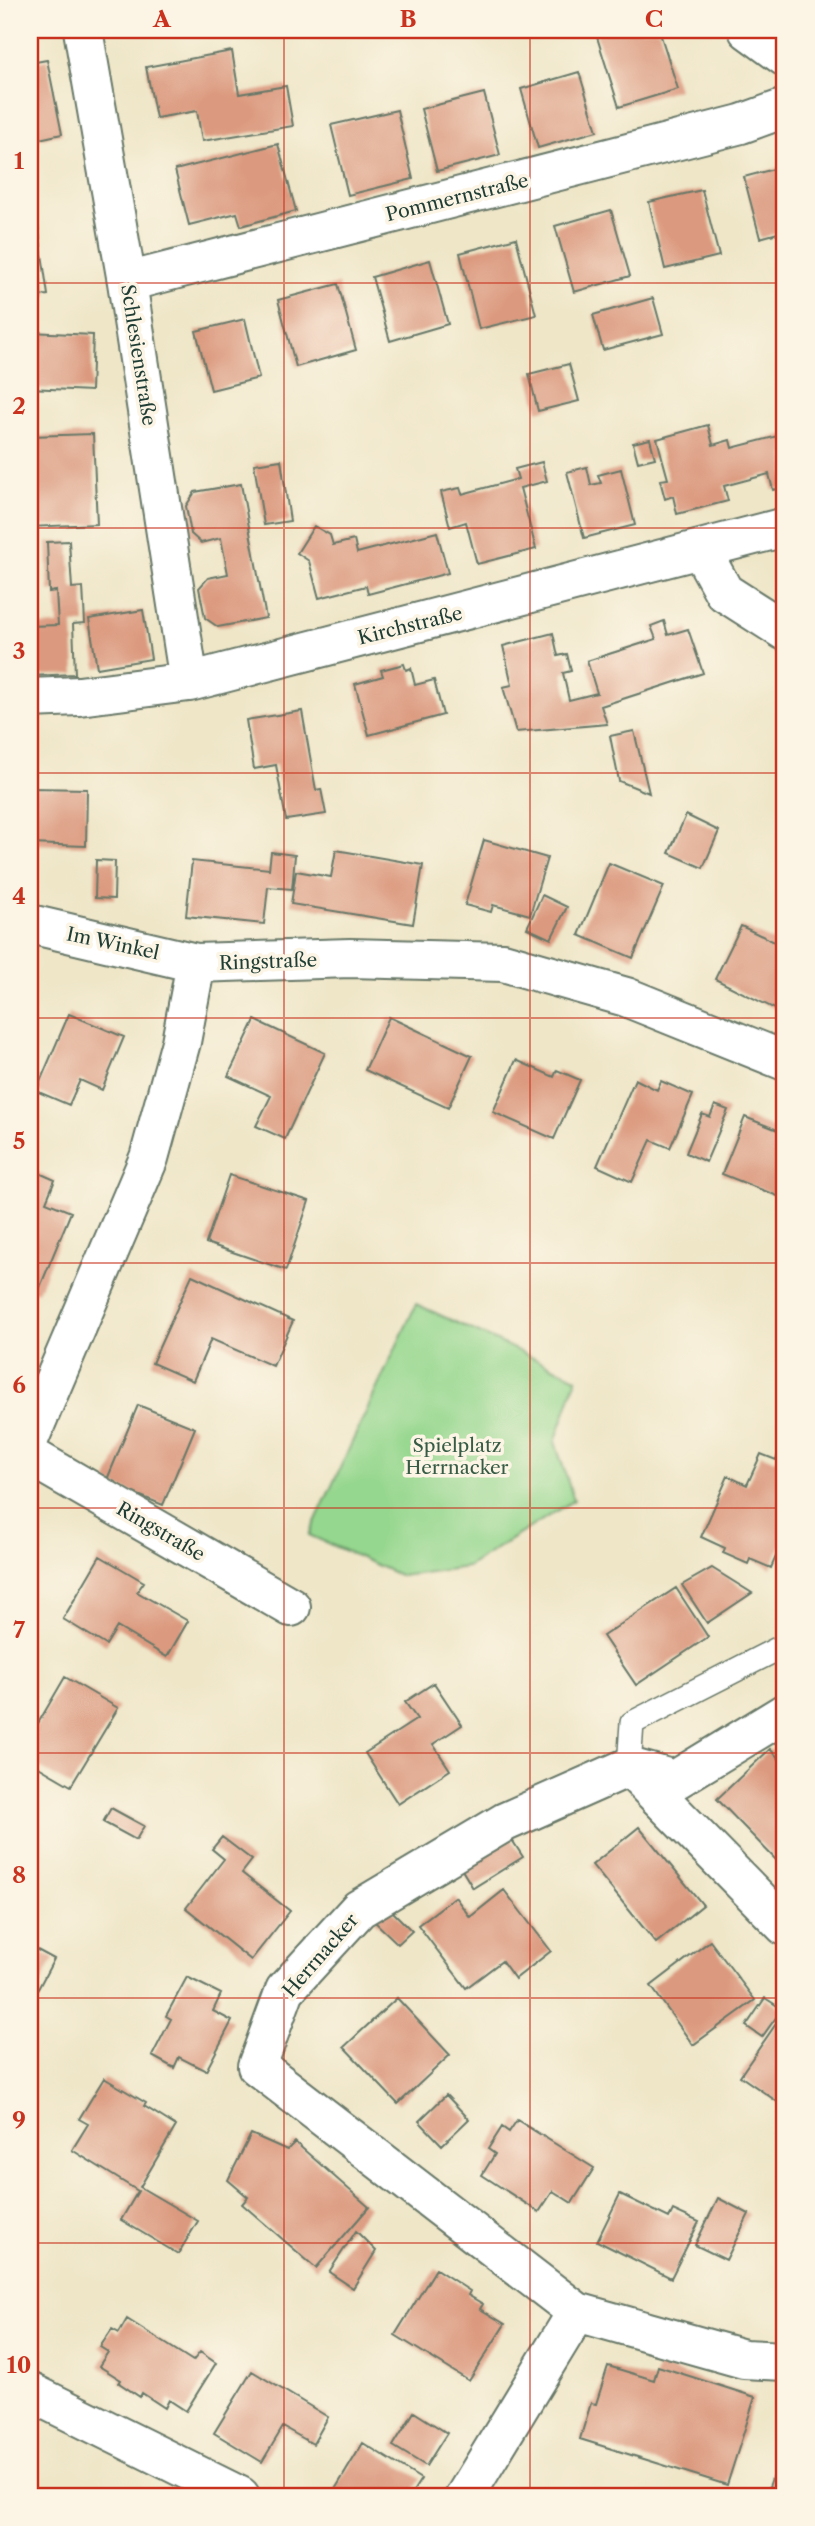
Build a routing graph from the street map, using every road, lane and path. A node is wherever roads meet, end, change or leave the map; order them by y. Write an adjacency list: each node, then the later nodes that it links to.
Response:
1 (83, 30): 5 (street, Schlesienstraße)
2 (748, 30): 3 (street)
3 (785, 57)
4 (785, 108): 5 (street, Pommernstraße)
5 (127, 282): 9 (street, Schlesienstraße)
6 (785, 527): 7 (street, Kirchstraße)
7 (701, 550): 8 (street); 9 (street, Kirchstraße)
8 (785, 631)
9 (189, 682): 10 (street, Kirchstraße)
10 (30, 698)
11 (30, 924): 12 (street, Im Winkel)
12 (196, 963): 13 (street, Ringstraße); 14 (street, Ringstraße)
13 (785, 1061)
14 (30, 1437)
15 (30, 1456): 16 (street, Ringstraße)
16 (292, 1606)
17 (785, 1645): 19 (lane)
18 (785, 1713): 19 (street)
19 (629, 1767): 20 (street); 21 (street, Herrnacker)
20 (785, 1926)
21 (577, 2312): 22 (street, Herrnacker); 25 (street)
22 (785, 2361)
23 (30, 2392): 24 (street)
24 (240, 2496)
25 (466, 2496)

